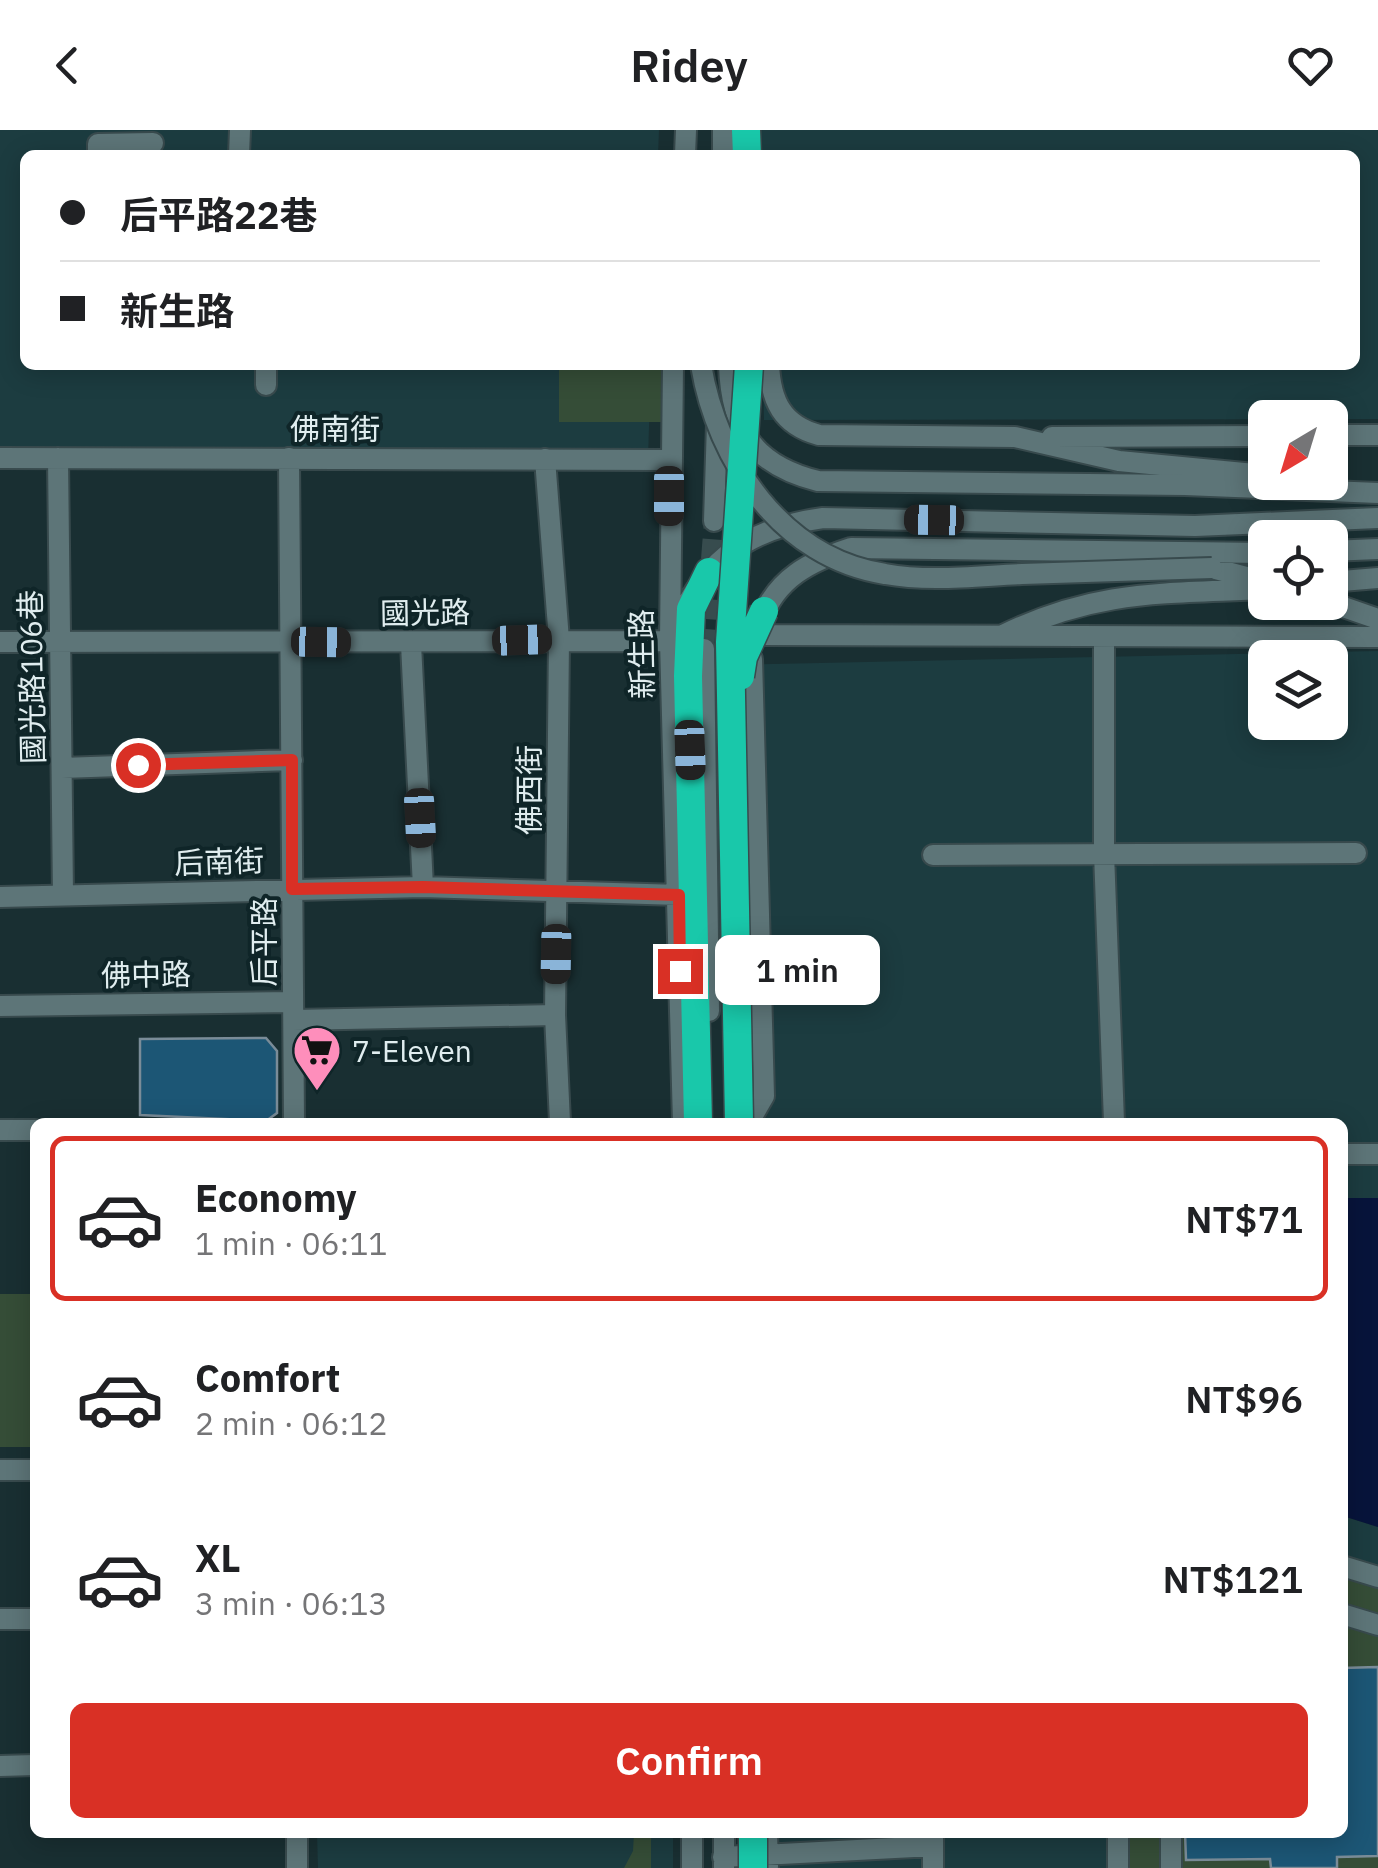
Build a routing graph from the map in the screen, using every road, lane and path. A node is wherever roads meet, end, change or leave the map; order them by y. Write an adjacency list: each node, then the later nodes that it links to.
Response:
1 (152, 143): 2 (street)
2 (98, 150)
3 (673, 370): 18 (street, 新生路)
4 (702, 370): 28 (street, bridge)
5 (718, 370): 23 (street)
6 (732, 370): 21 (street)
7 (732, 370): 67 (highway, bridge)
8 (749, 370): 68 (highway, bridge)
9 (769, 370): 13 (street)
10 (1348, 435): 11 (street)
11 (1378, 435)
12 (1248, 436): 13 (street)
13 (1014, 437): 19 (street)
14 (0, 458): 15 (street, 佛南街)
15 (58, 458): 16 (street, 佛南街); 44 (street, 國光路106巷)
16 (288, 458): 17 (street, 佛南街); 41 (street, 后平路)
17 (545, 459): 18 (street, 佛南街); 40 (street, 佛西街)
18 (669, 460): 42 (street, 新生路)
19 (1248, 473)
20 (1348, 485): 21 (street)
21 (1378, 490)
22 (1378, 518): 29 (street)
23 (714, 521)
24 (1378, 549): 25 (street)
25 (1348, 550)
26 (1248, 555): 36 (street)
27 (1248, 559): 28 (street)
28 (1212, 568): 31 (street)
29 (709, 572): 42 (street); 65 (highway)
30 (1378, 578): 32 (street)
31 (1248, 580)
32 (1348, 580)
33 (1248, 586): 38 (street)
34 (1348, 609): 35 (street)
35 (1378, 619)
36 (760, 623): 38 (street); 61 (street); 69 (highway, bridge)
37 (1378, 637): 39 (street)
38 (996, 638): 39 (street)
39 (1104, 638): 49 (street)
40 (559, 640): 42 (street, 國光路); 45 (street, 國光路); 54 (street, 佛西街)
41 (291, 641): 44 (street, 國光路); 45 (street, 國光路); 47 (street, 后平路)
42 (670, 641): 56 (street, 新生路)
43 (0, 642): 44 (street, 國光路)
44 (60, 642): 48 (street, 國光路106巷)
45 (412, 644): 52 (street)
46 (704, 649): 66 (street)
47 (292, 760): 48 (street); 53 (street, 后平路)
48 (62, 768): 55 (street, 國光路106巷)
49 (1104, 853): 50 (street); 51 (street); 72 (street)
50 (1356, 853)
51 (933, 855)
52 (423, 887): 53 (street, 后南街); 54 (street, 后南街)
53 (292, 889): 55 (street, 后南街); 59 (street, 后平路)
54 (557, 894): 56 (street, 后南街); 60 (street, 佛西街)
55 (63, 895): 57 (street, 后南街)
56 (679, 895): 64 (street, 新生路)
57 (0, 897)
58 (0, 1006): 59 (street, 佛中路)
59 (294, 1011): 60 (street, 佛中路); 62 (street, 后平路)
60 (555, 1015): 63 (street, 佛西街)
61 (764, 1096): 70 (street); 71 (street)
62 (294, 1118)
63 (560, 1118)
64 (683, 1118)
65 (698, 1118)
66 (710, 1118)
67 (727, 1118)
68 (739, 1118)
69 (750, 1118)
70 (752, 1118)
71 (764, 1118)
72 (1114, 1118)
73 (0, 1130): 74 (street)
74 (30, 1130)
75 (1348, 1154): 76 (street)
76 (1378, 1154)
77 (0, 1470): 78 (street)
78 (30, 1470)
79 (1348, 1568): 80 (street)
80 (1378, 1577)
81 (1348, 1616): 84 (street)
82 (0, 1619): 83 (street)
83 (30, 1620)
84 (1378, 1625)
85 (30, 1765): 86 (street)
86 (0, 1766)
87 (297, 1838): 97 (street)
88 (692, 1838): 98 (street)
89 (700, 1838): 99 (street)
90 (725, 1838): 96 (street)
91 (736, 1838): 96 (highway)
92 (1118, 1838): 101 (street)
93 (1170, 1838): 102 (street)
94 (933, 1839): 95 (street); 100 (street)
95 (761, 1856): 96 (street)
96 (729, 1864)
97 (297, 1868)
98 (692, 1868)
99 (701, 1868)
100 (933, 1868)
101 (1118, 1868)
102 (1171, 1868)

